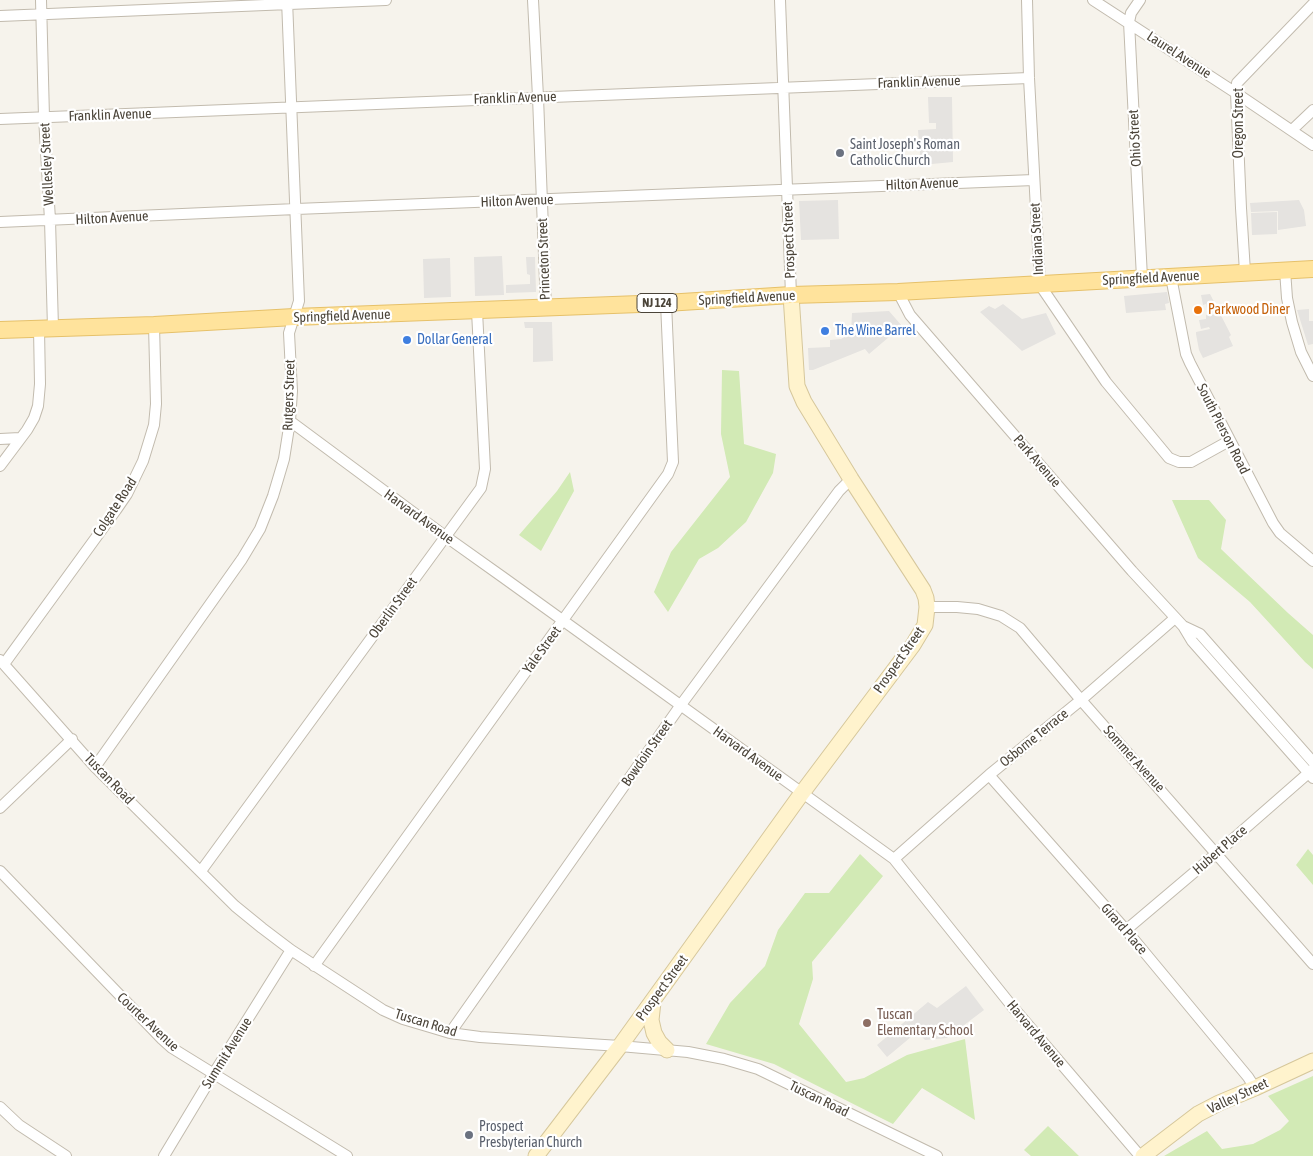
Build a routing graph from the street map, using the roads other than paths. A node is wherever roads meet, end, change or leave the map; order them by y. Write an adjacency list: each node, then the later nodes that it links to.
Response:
1 (41, 0): 11 (street, Wellesley Street)
2 (386, 0): 8 (street)
3 (533, 0): 17 (street, Princeton Street)
4 (780, 0): 15 (street, Prospect Street)
5 (1027, 0): 14 (street, Indiana Street)
6 (1093, 0): 13 (street, Laurel Avenue)
7 (1140, 0): 13 (street)
8 (350, 1): 9 (street)
9 (287, 2): 11 (street); 18 (street, Rutgers Street)
10 (1313, 4): 16 (street, Oregon Street)
11 (41, 14): 12 (street); 20 (street, Wellesley Street)
12 (0, 16)
13 (1128, 22): 16 (street, Laurel Avenue); 34 (street, Ohio Street)
14 (1029, 78): 15 (street, Franklin Avenue); 24 (street, Indiana Street)
15 (784, 87): 17 (street, Franklin Avenue); 25 (street, Prospect Street)
16 (1236, 93): 22 (street, Laurel Avenue); 32 (street, Oregon Street)
17 (538, 97): 18 (street, Franklin Avenue); 26 (street, Princeton Street)
18 (291, 108): 20 (street, Franklin Avenue); 27 (street, Rutgers Street)
19 (1313, 110): 22 (street)
20 (44, 117): 21 (street, Franklin Avenue); 28 (street, Wellesley Street)
21 (0, 119)
22 (1292, 130): 23 (street, Laurel Avenue)
23 (1313, 145)
24 (1034, 180): 25 (street, Hilton Avenue); 35 (street, Indiana Street)
25 (788, 190): 26 (street, Hilton Avenue); 37 (street, Prospect Street)
26 (542, 200): 27 (street, Hilton Avenue); 39 (street, Princeton Street)
27 (296, 209): 28 (street, Hilton Avenue); 41 (street, Rutgers Street)
28 (50, 220): 29 (street, Hilton Avenue); 43 (street, Wellesley Street)
29 (0, 222)
30 (1313, 269): 31 (main road, Springfield Avenue / NJ 124)
31 (1285, 270): 32 (main road, Springfield Avenue / NJ 124); 45 (street)
32 (1245, 272): 33 (main road, Springfield Avenue / NJ 124)
33 (1171, 277): 34 (main road, Springfield Avenue / NJ 124); 49 (street, South Pierson Road)
34 (1142, 278): 35 (main road, Springfield Avenue / NJ 124)
35 (1040, 285): 36 (main road, Springfield Avenue / NJ 124); 49 (street, Indiana Street)
36 (898, 292): 37 (main road, Springfield Avenue / NJ 124); 55 (street, Park Avenue)
37 (791, 295): 38 (main road, Springfield Avenue / NJ 124); 51 (street, Prospect Street)
38 (666, 303): 39 (main road, Springfield Avenue / NJ 124); 56 (street, Yale Street)
39 (546, 308): 40 (main road, Springfield Avenue / NJ 124)
40 (478, 311): 41 (main road, Springfield Avenue / NJ 124); 52 (street, Oberlin Street)
41 (294, 317): 42 (main road, Springfield Avenue / NJ 124); 46 (street, Rutgers Street)
42 (154, 325): 43 (main road, Springfield Avenue / NJ 124); 58 (street, Colgate Road)
43 (46, 328): 44 (main road, Springfield Avenue / NJ 124); 48 (street, Wellesley Street)
44 (0, 330)
45 (1313, 376)
46 (290, 421): 52 (street, Harvard Avenue); 63 (street, Rutgers Street)
47 (0, 438): 48 (street)
48 (20, 438): 50 (street, Wellesley Street)
49 (1229, 441): 53 (street, South Pierson Road)
50 (0, 466)
51 (851, 479): 54 (street, Prospect Street); 60 (street, Bowdoin Street)
52 (445, 536): 56 (street, Harvard Avenue); 70 (street, Oberlin Street)
53 (1313, 561)
54 (927, 607): 59 (street, Sommer Avenue); 66 (street, Prospect Street)
55 (1175, 618): 57 (street, Park Avenue); 59 (street, Osborne Terrace)
56 (563, 620): 60 (street, Harvard Avenue); 75 (street, Yale Street)
57 (1183, 626): 62 (street, Park Avenue); 64 (street, Park Avenue)
58 (2, 662): 61 (street, Tuscan Road)
59 (1081, 700): 65 (street, Osborne Terrace); 68 (street, Sommer Avenue)
60 (681, 705): 66 (street, Harvard Avenue); 77 (street, Bowdoin Street)
61 (72, 739): 63 (street, Tuscan Road); 67 (street)
62 (1313, 762)
63 (95, 767): 70 (street, Tuscan Road)
64 (1312, 773): 68 (street, Hubert Place)
65 (989, 775): 69 (street, Osborne Terrace); 72 (street, Girard Place)
66 (802, 793): 69 (street, Harvard Avenue); 76 (street, Prospect Street)
67 (0, 808)
68 (1217, 853): 72 (street, Hubert Place); 74 (street, Sommer Avenue)
69 (894, 859): 89 (street, Harvard Avenue)
70 (201, 871): 73 (street, Tuscan Road)
71 (0, 872): 81 (street, Courter Avenue)
72 (1126, 930): 82 (street, Girard Place)
73 (291, 950): 75 (street, Tuscan Road); 81 (street, Summit Avenue)
74 (1313, 964)
75 (314, 966): 77 (street, Tuscan Road)
76 (654, 999): 78 (street, Prospect Street); 79 (street)
77 (450, 1033): 78 (street, Tuscan Road)
78 (620, 1046): 79 (street, Tuscan Road); 87 (street, Prospect Street)
79 (667, 1050): 88 (street, Tuscan Road)
80 (1313, 1061): 82 (street, Valley Street)
81 (214, 1073): 85 (street, Summit Avenue); 86 (street, Courter Avenue)
82 (1255, 1088): 89 (street, Valley Street)
83 (0, 1107): 84 (street)
84 (66, 1156)
85 (164, 1156)
86 (347, 1156)
87 (536, 1156)
88 (938, 1156)
89 (1142, 1156)

